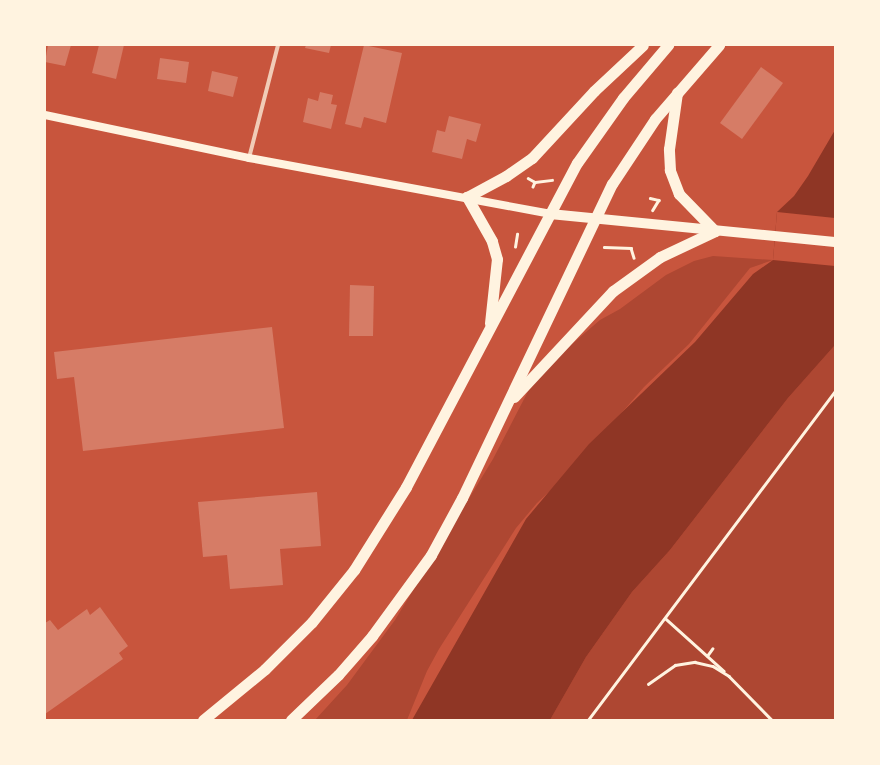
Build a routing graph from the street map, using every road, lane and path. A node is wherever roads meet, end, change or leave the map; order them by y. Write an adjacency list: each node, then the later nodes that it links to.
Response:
1 (278, 45): 7 (street)
2 (643, 45): 12 (highway)
3 (668, 45): 15 (highway)
4 (719, 45): 5 (highway)
5 (677, 91): 16 (highway); 17 (highway)
6 (45, 115): 7 (main road)
7 (250, 158): 12 (main road)
8 (524, 175): 10 (path)
9 (556, 180): 10 (path)
10 (535, 182): 11 (path)
11 (533, 187)
12 (467, 197): 15 (main road); 25 (highway)
13 (650, 198): 14 (path)
14 (653, 210)
15 (550, 214): 16 (main road); 25 (highway)
16 (594, 220): 17 (main road); 27 (highway)
17 (715, 231): 19 (main road); 27 (highway)
18 (517, 234): 23 (path)
19 (833, 242)
20 (633, 245): 22 (path)
21 (604, 246): 22 (path)
22 (631, 248): 24 (path)
23 (514, 254)
24 (635, 261)
25 (489, 331): 33 (highway)
26 (835, 391): 28 (path)
27 (506, 407): 34 (highway)
28 (665, 618): 30 (path); 35 (path)
29 (712, 649): 30 (path)
30 (707, 656): 31 (path)
31 (729, 676): 32 (path); 36 (path)
32 (648, 684)
33 (203, 720)
34 (291, 720)
35 (588, 720)
36 (772, 720)

